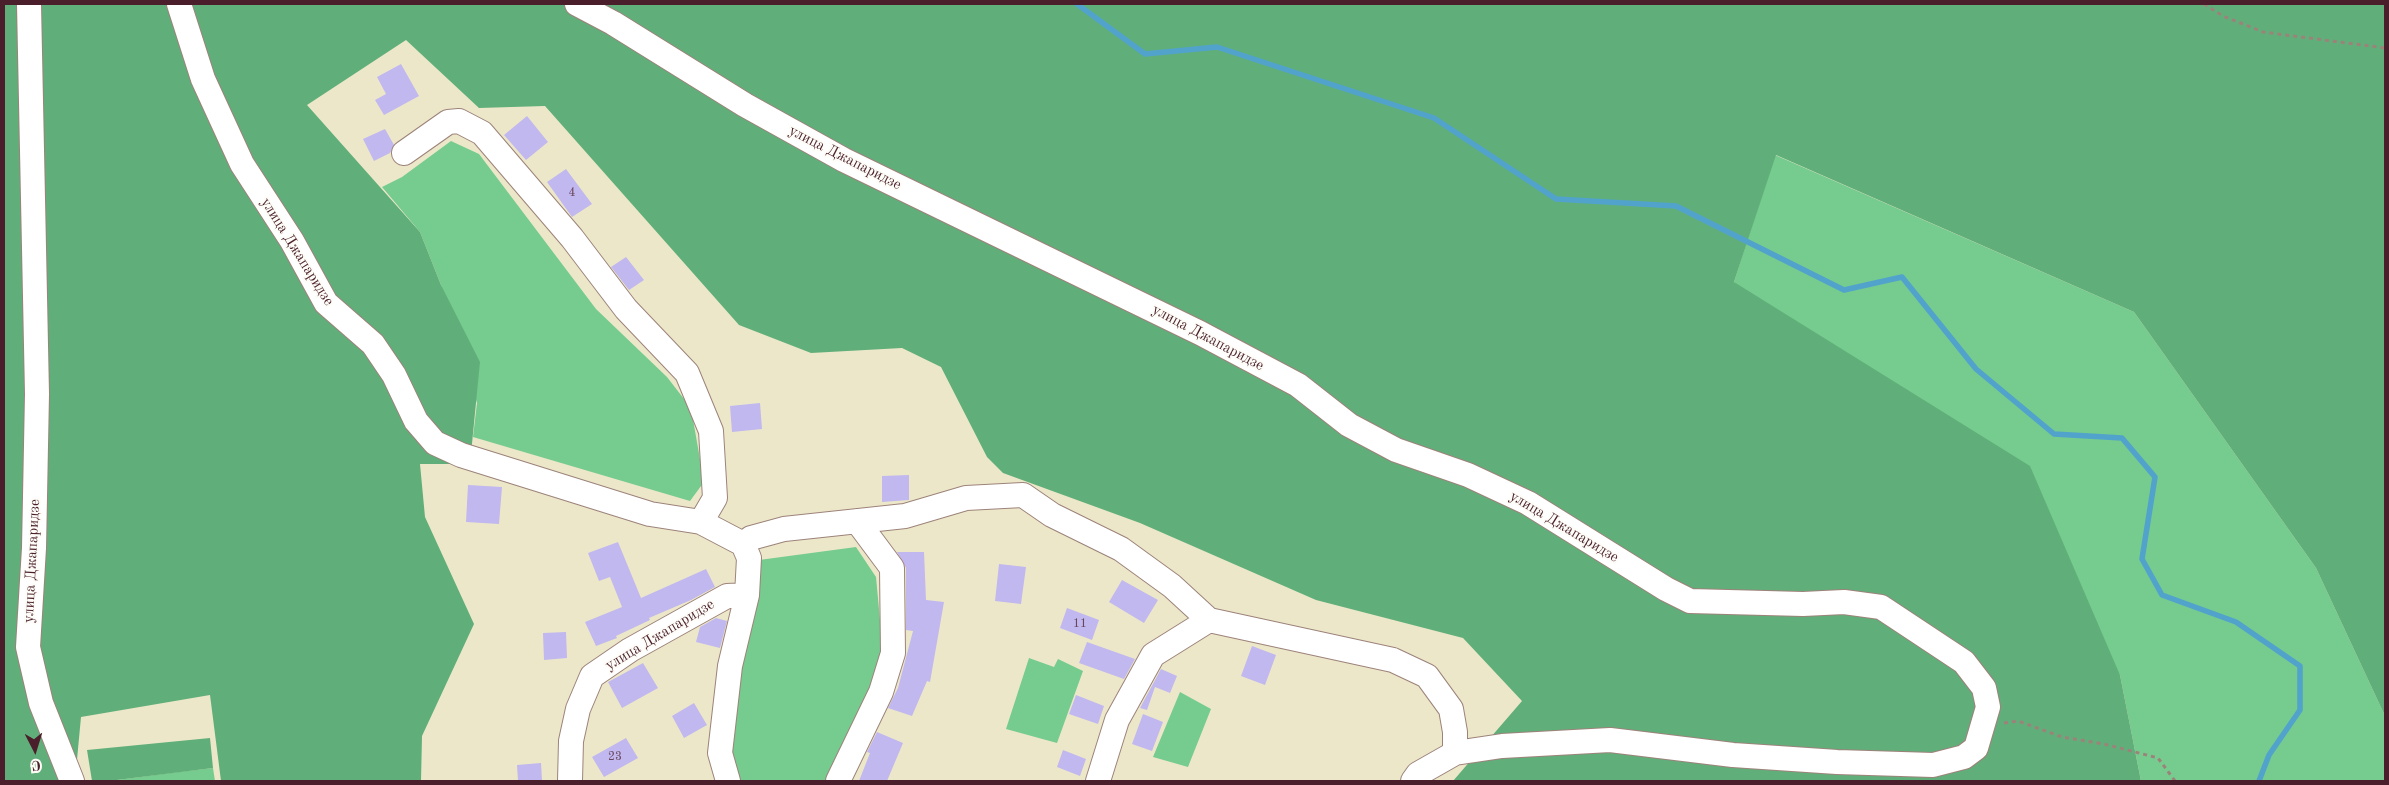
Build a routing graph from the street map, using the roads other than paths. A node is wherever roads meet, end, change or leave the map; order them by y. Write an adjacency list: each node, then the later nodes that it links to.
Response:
1 (29, 4): 11 (street, улица Джапаридзе)
2 (179, 4): 6 (street, улица Джапаридзе)
3 (577, 4): 10 (street, улица Джапаридзе)
4 (404, 153): 6 (street)
5 (857, 521): 7 (street); 9 (street); 14 (street)
6 (702, 522): 7 (street, улица Джапаридзе)
7 (743, 544): 8 (street)
8 (747, 595): 12 (street, улица Джапаридзе); 13 (street)
9 (1209, 620): 10 (street); 15 (street)
10 (1455, 753): 16 (street, улица Джапаридзе)
11 (72, 781)
12 (570, 781)
13 (728, 781)
14 (838, 781)
15 (1098, 781)
16 (1413, 781)

